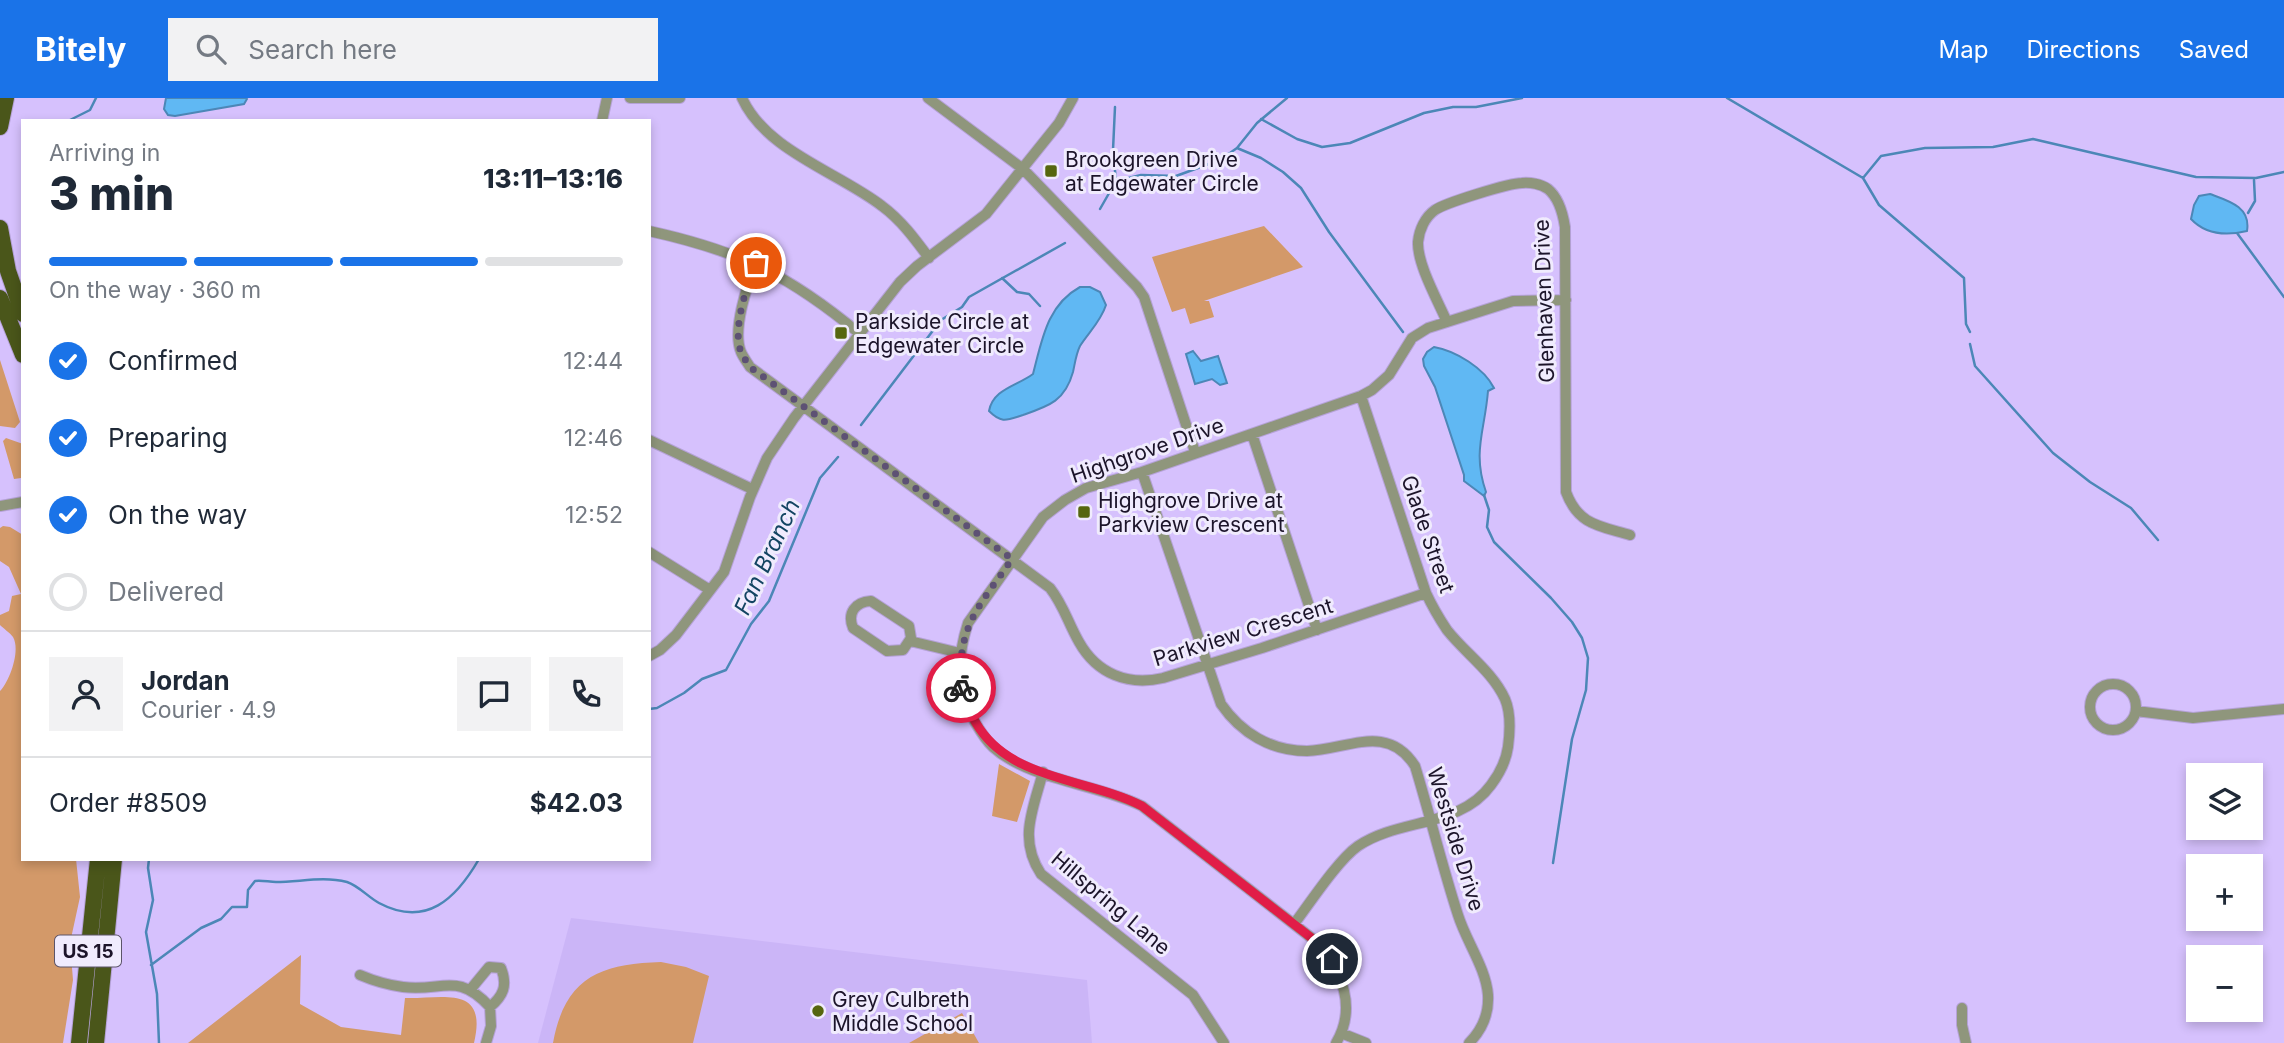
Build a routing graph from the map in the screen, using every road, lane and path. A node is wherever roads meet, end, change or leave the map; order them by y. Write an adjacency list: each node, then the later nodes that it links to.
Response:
1 (6, 98): 9 (highway)
2 (607, 98): 8 (street)
3 (630, 98): 4 (street)
4 (680, 98)
5 (741, 98): 13 (street)
6 (928, 98): 10 (street)
7 (1073, 98): 10 (street)
8 (602, 119)
9 (0, 127)
10 (1023, 169): 13 (street); 25 (street)
11 (0, 228): 17 (highway)
12 (651, 231): 14 (street)
13 (929, 258): 19 (street)
14 (756, 263): 19 (street); 22 (street, Parkview Crescent)
15 (0, 298): 20 (highway)
16 (1566, 300): 18 (street, Highgrove Drive); 18 (street, Glenhaven Drive); 30 (street, Glenhaven Drive)
17 (21, 308)
18 (1447, 322): 21 (street, Highgrove Drive)
19 (860, 334): 22 (street)
20 (21, 350)
21 (1361, 396): 23 (street, Highgrove Drive); 34 (street, Glade Street)
22 (803, 407): 27 (street); 32 (street, Parkview Crescent)
23 (1252, 434): 25 (street, Highgrove Drive); 35 (street)
24 (651, 441): 27 (street)
25 (1195, 452): 26 (street, Highgrove Drive)
26 (1142, 472): 32 (street, Highgrove Drive); 39 (street, Westside Drive)
27 (752, 489): 33 (street)
28 (21, 502): 29 (street)
29 (0, 506)
30 (1630, 535)
31 (651, 553): 33 (street)
32 (1012, 559): 37 (street, Highgrove Drive); 39 (street, Parkview Crescent)
33 (710, 590): 38 (street)
34 (1426, 593): 35 (street, Parkview Crescent); 43 (street, Glade Street)
35 (1317, 629): 39 (street, Parkview Crescent)
36 (910, 641): 36 (street); 37 (street)
37 (960, 653): 42 (street, Highgrove Drive)
38 (651, 655)
39 (1207, 666): 43 (street, Westside Drive)
40 (2284, 709): 41 (street)
41 (2136, 711): 41 (street)
42 (1043, 772): 46 (street, Highgrove Drive); 55 (street, Hillspring Lane)
43 (1431, 821): 46 (street, Glade Street); 57 (street, Westside Drive)
44 (98, 861): 52 (highway, US 15)
45 (114, 861): 53 (highway, US 15)
46 (1294, 924): 51 (street, Highgrove Drive)
47 (360, 975): 48 (street)
48 (470, 990): 49 (street); 49 (street)
49 (489, 1007): 54 (street)
50 (1962, 1008): 58 (street)
51 (1338, 1038): 56 (street)
52 (79, 1043)
53 (96, 1043)
54 (486, 1043)
55 (1224, 1043)
56 (1366, 1043)
57 (1469, 1043)
58 (1966, 1043)

